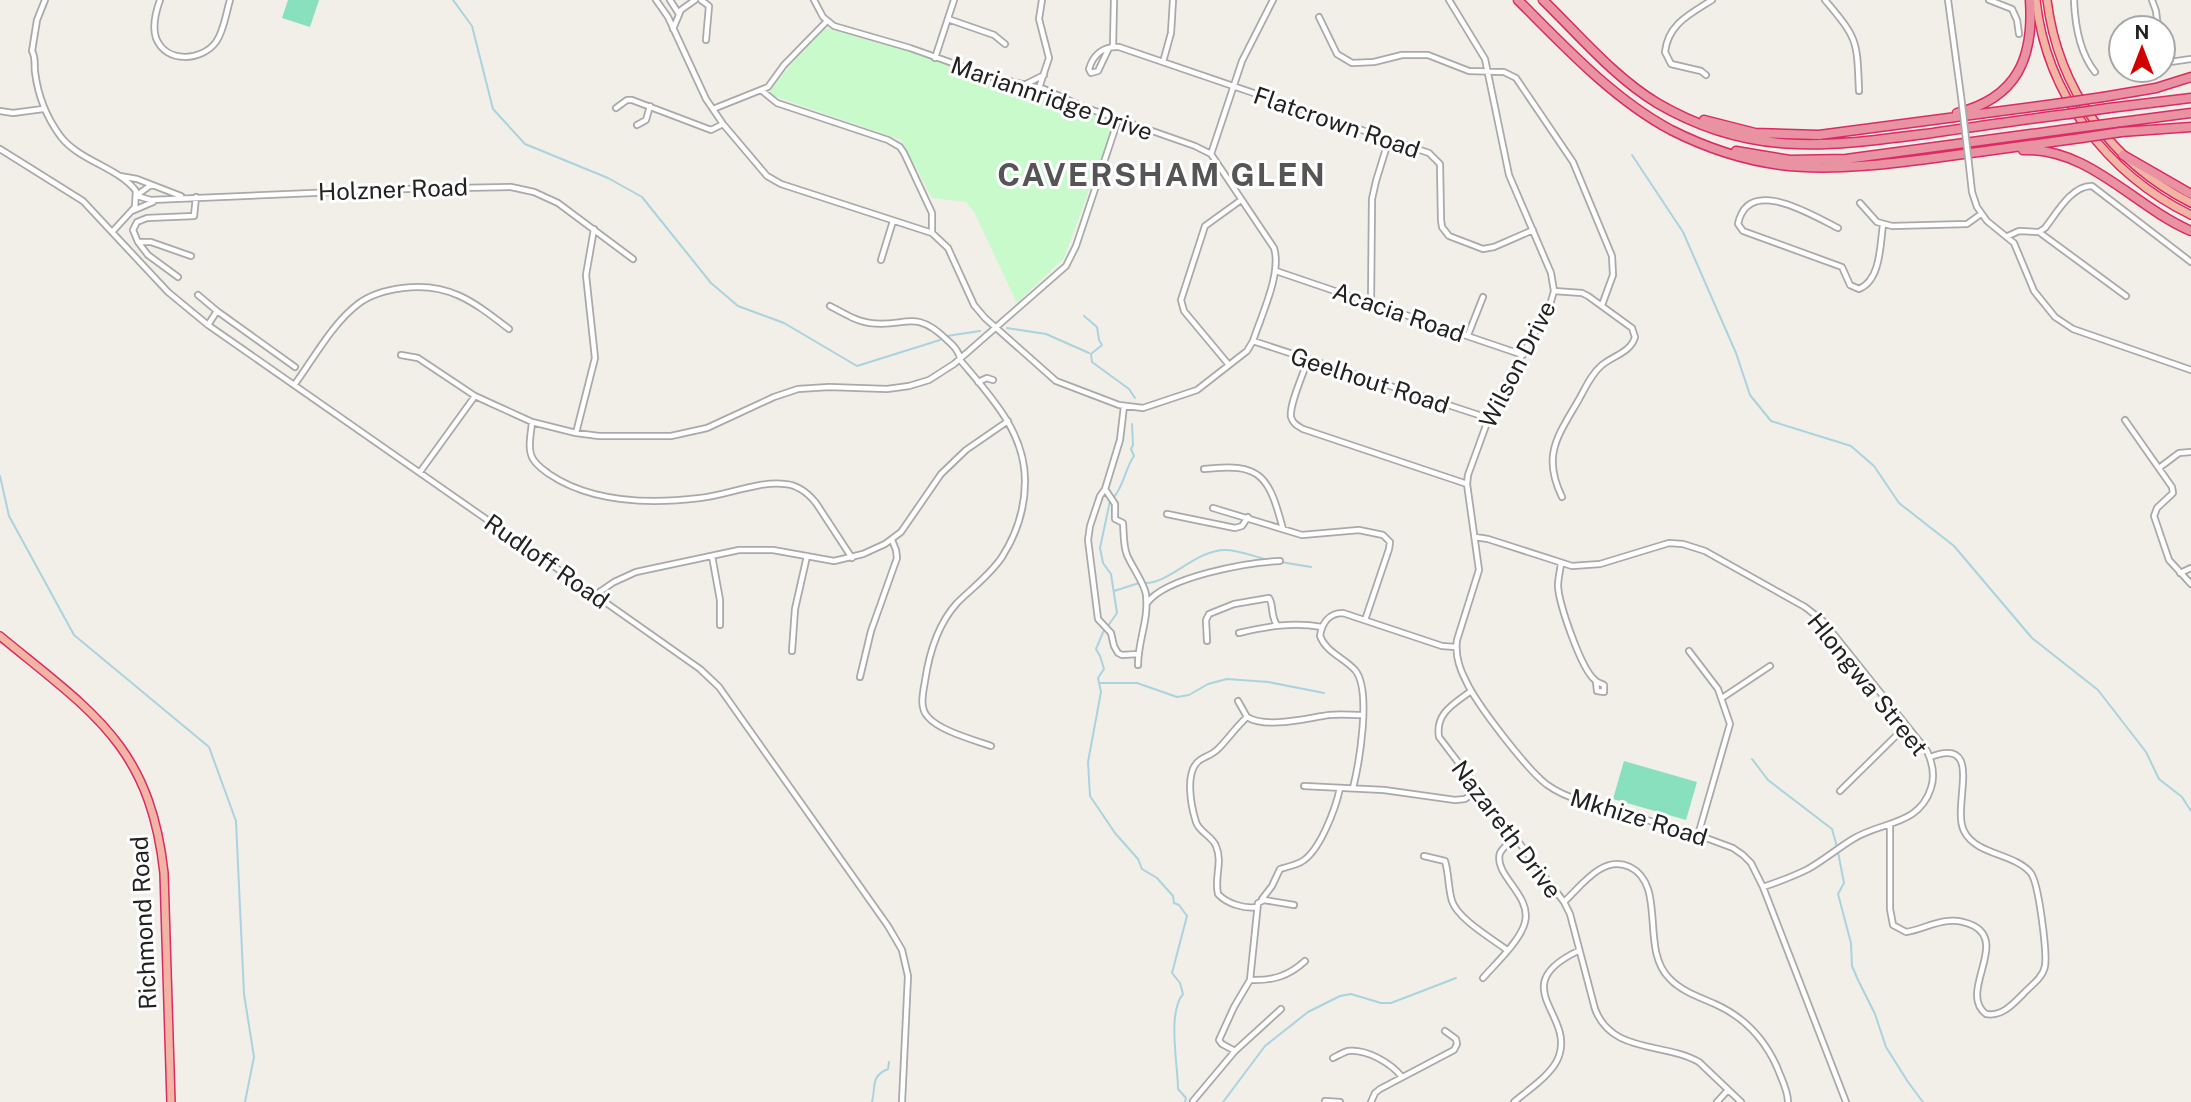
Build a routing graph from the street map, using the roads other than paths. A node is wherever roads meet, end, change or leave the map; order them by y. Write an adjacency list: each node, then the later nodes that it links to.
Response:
1 (45, 0): 50 (street)
2 (160, 0): 3 (street)
3 (230, 0)
4 (656, 0): 29 (street)
5 (670, 0): 25 (street)
6 (695, 0): 25 (street)
7 (701, 0): 31 (street)
8 (814, 0): 28 (street)
9 (954, 0): 27 (street)
10 (1042, 0): 38 (street)
11 (1114, 0): 33 (street)
12 (1173, 0): 35 (street)
13 (1273, 0): 42 (street)
14 (1449, 0): 36 (street, Wilson Drive)
15 (1518, 0): 60 (highway)
16 (1543, 0): 47 (highway)
17 (1712, 0): 39 (street)
18 (1825, 0): 45 (street)
19 (1948, 0): 76 (street, bridge)
20 (1989, 0): 30 (street)
21 (2030, 0): 57 (highway)
22 (2036, 0): 77 (highway)
23 (2047, 0): 64 (highway)
24 (2074, 0): 37 (street)
25 (679, 14): 29 (street)
26 (1319, 17): 36 (street)
27 (948, 19): 32 (street); 34 (street)
28 (827, 22): 34 (street, Mariannridge Drive); 44 (street)
29 (673, 30): 51 (street)
30 (2019, 34)
31 (706, 40)
32 (1005, 44)
33 (1111, 47): 33 (street); 35 (street, Flatcrown Road)
34 (935, 58): 41 (street, Mariannridge Drive)
35 (1163, 62): 42 (street, Flatcrown Road)
36 (1488, 71): 82 (street, Wilson Drive); 102 (street)
37 (2095, 72)
38 (1044, 75): 41 (street); 43 (street)
39 (1706, 75)
40 (2191, 77): 57 (highway, bridge)
41 (1023, 85): 43 (street, Mariannridge Drive)
42 (1234, 86): 59 (street, Flatcrown Road); 63 (street)
43 (1039, 88): 54 (street, Mariannridge Drive)
44 (761, 90): 51 (street); 86 (street)
45 (1859, 91)
46 (2191, 98): 47 (highway, bridge)
47 (1656, 102): 57 (highway)
48 (650, 106): 49 (street); 55 (street); 56 (street)
49 (615, 108)
50 (43, 109): 52 (street); 65 (street)
51 (713, 109): 55 (street)
52 (0, 111)
53 (2191, 113): 60 (highway, bridge)
54 (1118, 120): 63 (street, Mariannridge Drive); 106 (street)
55 (723, 124): 78 (street)
56 (637, 125)
57 (1893, 126)
58 (2191, 127): 62 (highway, bridge)
59 (1389, 139): 82 (street, Flatcrown Road); 101 (street)
60 (1713, 146): 62 (highway)
61 (0, 149): 83 (street, Rudloff Road)
62 (1975, 152): 84 (highway)
63 (1211, 154): 72 (street)
64 (2123, 155): 67 (highway); 74 (highway)
65 (119, 176): 66 (street, Holzner Road); 68 (street)
66 (151, 185): 68 (street); 70 (street, Holzner Road)
67 (2191, 194)
68 (137, 196): 71 (street); 75 (street)
69 (195, 197): 70 (street, Holzner Road); 81 (street, Holzner Road); 88 (street)
70 (187, 198): 71 (street)
71 (161, 200): 75 (street)
72 (1241, 200): 93 (street); 114 (street)
73 (1860, 203): 79 (street)
74 (2191, 203)
75 (131, 212): 83 (street)
76 (1981, 214): 79 (street); 87 (street)
77 (2191, 215)
78 (893, 220): 86 (street); 91 (street)
79 (1883, 225): 80 (street)
80 (1838, 228)
81 (594, 229): 90 (street, Holzner Road); 126 (street)
82 (1533, 230): 97 (street, Wilson Drive)
83 (113, 231): 105 (street, Rudloff Road)
84 (2191, 231)
85 (2039, 232): 87 (street); 92 (street); 99 (street)
86 (932, 233): 106 (street)
87 (2008, 236): 116 (street)
88 (138, 242): 89 (street); 95 (street)
89 (191, 256)
90 (633, 259)
91 (881, 260)
92 (2191, 262)
93 (1276, 271): 94 (street, Acacia Road); 96 (street)
94 (1285, 274): 96 (street); 101 (street, Acacia Road)
95 (178, 277)
96 (1274, 278): 109 (street)
97 (1554, 291): 102 (street); 111 (street, Wilson Drive)
98 (198, 295): 104 (street)
99 (2126, 296)
100 (1483, 297): 108 (street)
101 (1371, 303): 108 (street, Acacia Road)
102 (1602, 305): 133 (street)
103 (830, 306): 112 (street)
104 (217, 311): 105 (street); 115 (street)
105 (208, 325): 119 (street, Rudloff Road)
106 (995, 327): 112 (street); 121 (street)
107 (509, 329): 119 (street)
108 (1468, 335): 111 (street, Acacia Road)
109 (1253, 341): 113 (street, Geelhout Road); 114 (street)
110 (401, 355): 120 (street)
111 (1523, 355): 122 (street, Wilson Drive)
112 (961, 356): 118 (street); 126 (street)
113 (1308, 359): 122 (street, Geelhout Road); 131 (street)
114 (1229, 365): 121 (street)
115 (295, 367)
116 (2191, 370)
117 (993, 380): 118 (street)
118 (978, 382): 124 (street)
119 (295, 384): 130 (street, Rudloff Road)
120 (475, 397): 125 (street); 130 (street)
121 (1124, 406): 132 (street)
122 (1488, 418): 131 (street, Wilson Drive)
123 (2124, 420): 129 (street)
124 (1008, 421): 139 (street); 171 (street)
125 (532, 422): 126 (street); 142 (street)
126 (576, 433)
127 (2191, 452): 129 (street)
128 (1203, 468): 137 (street)
129 (2158, 468): 146 (street)
130 (419, 472): 148 (street, Rudloff Road)
131 (1467, 484): 138 (street, Wilson Drive)
132 (1106, 491): 149 (street); 160 (street)
133 (1562, 497)
134 (1213, 508): 136 (street)
135 (1167, 514): 136 (street)
136 (1248, 517): 137 (street)
137 (1283, 529): 150 (street)
138 (1475, 537): 144 (street, Hlongwa Street); 157 (street)
139 (892, 540): 142 (street); 163 (street)
140 (712, 555): 141 (street); 148 (street); 151 (street)
141 (807, 556): 142 (street); 158 (street)
142 (852, 558)
143 (1280, 561): 149 (street)
144 (1561, 564): 164 (street); 170 (street, Hlongwa Street)
145 (2191, 568): 146 (street)
146 (2180, 573): 147 (street)
147 (2191, 584)
148 (595, 595): 201 (street, Rudloff Road)
149 (1146, 604): 160 (street)
150 (1365, 620): 153 (street); 157 (street)
151 (720, 625)
152 (1277, 625): 153 (street); 154 (street); 156 (street)
153 (1322, 627): 168 (street)
154 (1239, 633)
155 (0, 636): 200 (highway, Richmond Road)
156 (1207, 641)
157 (1456, 648): 165 (street, Mkhize Road)
158 (792, 651)
159 (1689, 651): 166 (street)
160 (1138, 654): 161 (street)
161 (1138, 665)
162 (1770, 666): 166 (street)
163 (860, 677)
164 (1596, 682)
165 (1471, 691): 176 (street, Nazareth Drive); 179 (street, Mkhize Road)
166 (1722, 698): 179 (street)
167 (1238, 701): 169 (street)
168 (1362, 715): 169 (street); 175 (street)
169 (1247, 717): 186 (street)
170 (1906, 726): 172 (street, Hlongwa Street); 177 (street)
171 (991, 746)
172 (1930, 757): 178 (street, Hlongwa Street); 178 (street)
173 (1304, 786): 174 (street)
174 (1340, 788): 175 (street); 183 (street)
175 (1353, 788): 176 (street)
176 (1478, 790): 180 (street, Nazareth Drive)
177 (1840, 791)
178 (1890, 826): 182 (street, Hlongwa Street)
179 (1698, 835): 182 (street, Mkhize Road)
180 (1515, 838): 184 (street, Nazareth Drive); 187 (street)
181 (1424, 856): 187 (street)
182 (1763, 887): 208 (street, Mkhize Road)
183 (1261, 900): 185 (street); 186 (street)
184 (1564, 902): 188 (street, Nazareth Drive); 207 (street)
185 (1294, 905)
186 (1257, 907): 191 (street)
187 (1507, 950): 190 (street)
188 (1578, 951): 197 (street, Nazareth Drive); 204 (street)
189 (1305, 961): 191 (street)
190 (1483, 978)
191 (1250, 980): 194 (street)
192 (1281, 1009): 194 (street)
193 (1445, 1031): 196 (street)
194 (1235, 1051): 198 (street)
195 (1333, 1058): 196 (street)
196 (1402, 1077): 203 (street)
197 (1728, 1090): 205 (street); 206 (street, Nazareth Drive)
198 (1193, 1101)
199 (1325, 1101): 202 (street)
200 (171, 1102)
201 (902, 1102)
202 (1340, 1102)
203 (1371, 1102)
204 (1514, 1102)
205 (1717, 1102)
206 (1741, 1102)
207 (1788, 1102)
208 (1846, 1102)

